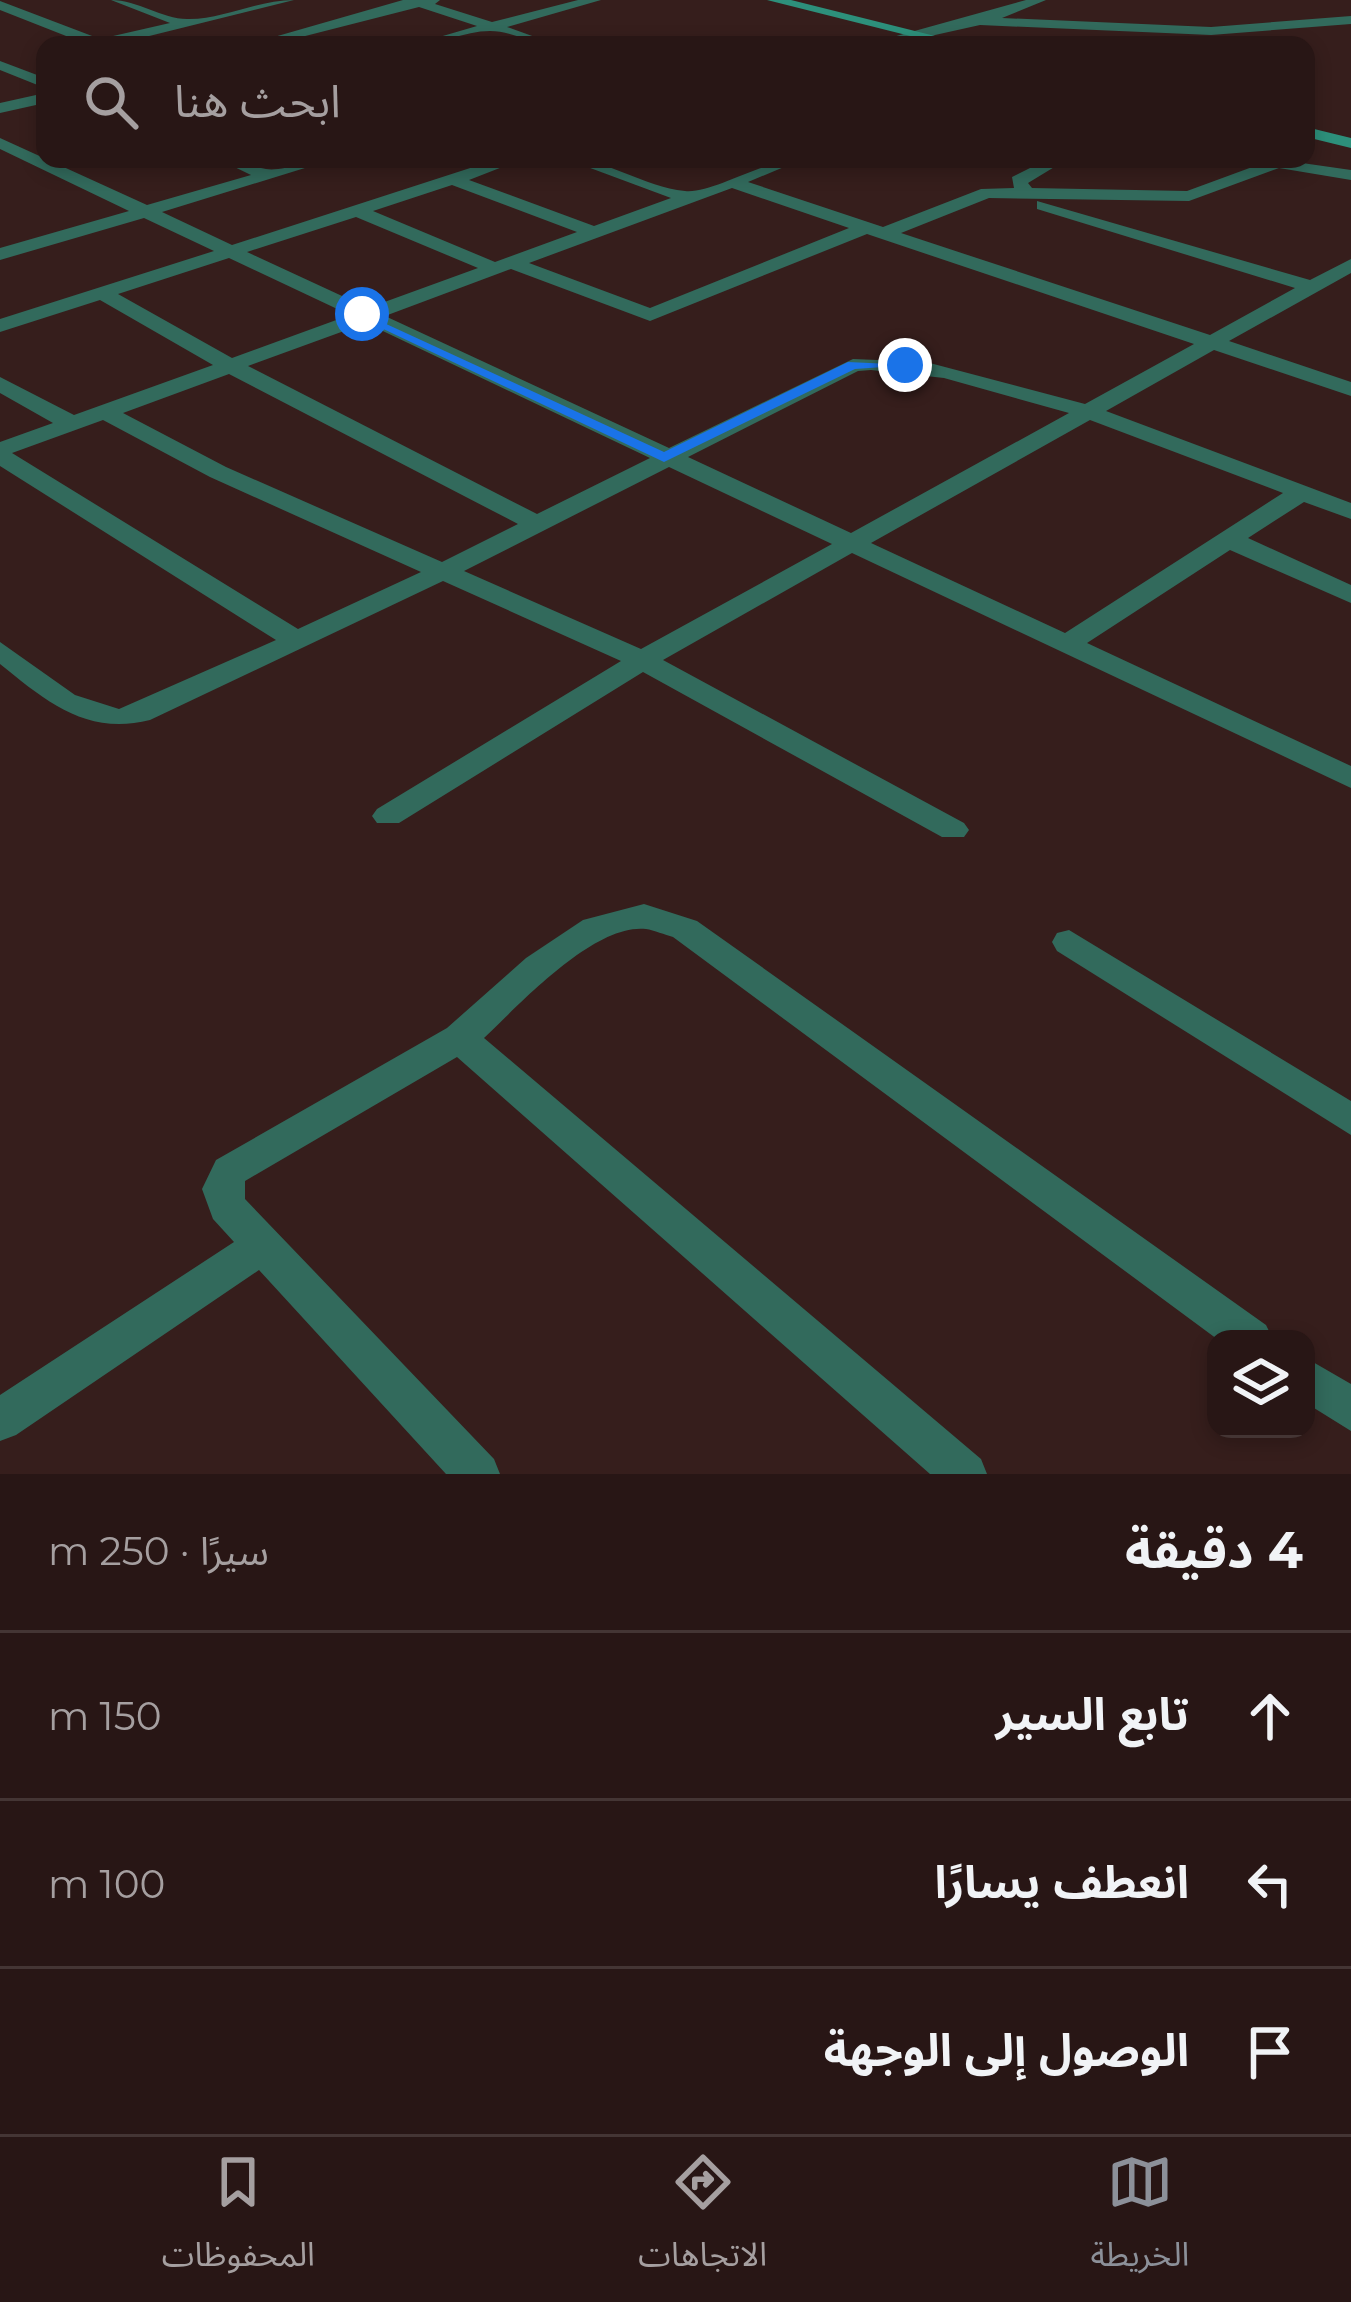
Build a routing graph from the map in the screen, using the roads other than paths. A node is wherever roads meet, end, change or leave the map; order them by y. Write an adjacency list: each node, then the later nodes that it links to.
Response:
1 (18, 0): 9 (street)
2 (118, 0): 12 (street)
3 (594, 0): 13 (street)
4 (746, 0): 15 (main road)
5 (774, 0): 15 (main road)
6 (273, 1): 12 (street)
7 (421, 1): 13 (street); 18 (street)
8 (1033, 1): 11 (street)
9 (0, 4): 16 (street)
10 (1351, 20): 14 (street)
11 (980, 21): 14 (street); 15 (street)
12 (185, 24): 17 (street)
13 (489, 28): 19 (street); 20 (street)
14 (1289, 28): 24 (street)
15 (903, 34): 21 (street); 22 (main road); 23 (main road)
16 (80, 36)
17 (134, 36)
18 (287, 36)
19 (456, 36)
20 (518, 36)
21 (897, 36)
22 (908, 36)
23 (914, 36)
24 (1351, 39)
25 (0, 65): 26 (street)
26 (36, 79)
27 (36, 100): 28 (street)
28 (0, 109)
29 (1315, 130): 30 (main road)
30 (1351, 139)
31 (0, 143): 33 (street)
32 (1315, 154): 35 (street)
33 (36, 160)
34 (1315, 162): 35 (street)
35 (1351, 162)
36 (52, 168): 53 (street)
37 (248, 168): 46 (street)
38 (295, 168): 46 (street)
39 (486, 168): 47 (street)
40 (600, 168): 51 (street)
41 (771, 168): 48 (street)
42 (1043, 168): 50 (street)
43 (1265, 168): 50 (street)
44 (1308, 168): 45 (street)
45 (1351, 175)
46 (268, 176): 53 (street)
47 (451, 179): 52 (street); 55 (street)
48 (731, 182): 51 (street); 54 (street)
49 (1003, 193): 50 (street); 54 (street); 60 (street)
50 (1027, 194)
51 (687, 198): 55 (street)
52 (356, 210): 57 (street); 58 (street)
53 (148, 214): 56 (street); 57 (street)
54 (876, 230): 58 (street); 64 (street)
55 (593, 232): 58 (street)
56 (4, 250)
57 (233, 251): 61 (street); 62 (street)
58 (501, 265): 62 (street)
59 (1351, 265): 60 (street)
60 (1312, 287): 64 (street)
61 (100, 292): 63 (street); 65 (street)
62 (362, 314): 65 (street); 72 (street)
63 (0, 326)
64 (1212, 343): 67 (street); 68 (street)
65 (229, 365): 69 (street); 75 (street)
66 (0, 384): 70 (street)
67 (1351, 389)
68 (1096, 410): 72 (street); 73 (street); 77 (street)
69 (104, 411): 70 (street); 78 (street)
70 (71, 423): 71 (street)
71 (0, 453): 80 (street)
72 (664, 458): 75 (street); 77 (street)
73 (1301, 492): 74 (street); 76 (street)
74 (1351, 512)
75 (537, 524): 78 (street)
76 (1230, 540): 79 (street); 81 (street)
77 (849, 542): 81 (street); 83 (street)
78 (444, 571): 80 (street); 83 (street)
79 (1351, 595)
80 (297, 641): 82 (street)
81 (1069, 643): 84 (street)
82 (4, 658)
83 (642, 660): 85 (street); 86 (street)
84 (1351, 778)
85 (388, 816)
86 (953, 830)
87 (1069, 942): 89 (street)
88 (460, 1038): 90 (street); 91 (street); 96 (street)
89 (1351, 1120)
90 (262, 1246): 94 (street); 95 (street)
91 (1239, 1330)
92 (1315, 1384): 93 (street)
93 (1351, 1410)
94 (0, 1420)
95 (477, 1474)
96 (964, 1474)

